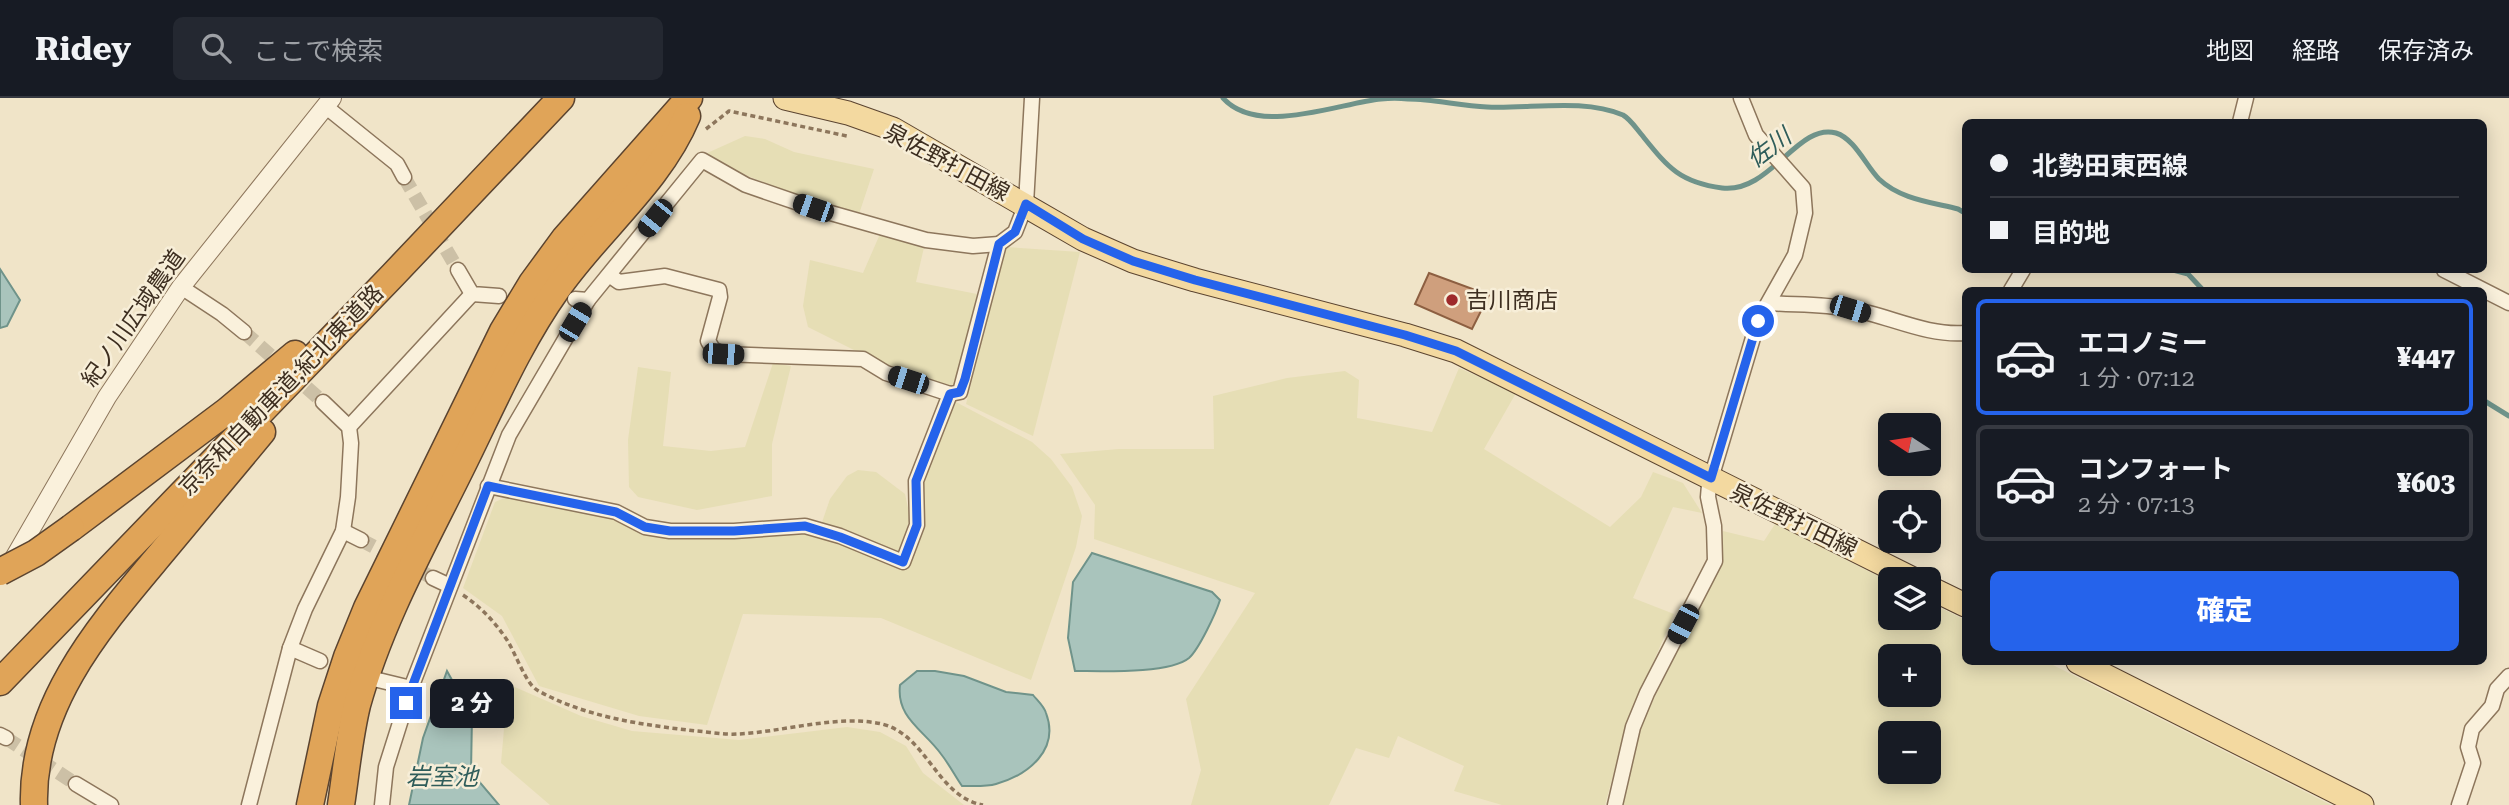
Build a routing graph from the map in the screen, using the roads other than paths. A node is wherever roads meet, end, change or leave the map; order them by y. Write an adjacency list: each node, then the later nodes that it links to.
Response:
1 (561, 98): 10 (highway, 京奈和自動車道;紀北東道路)
2 (689, 98): 48 (highway)
3 (695, 98): 55 (highway)
4 (785, 98): 12 (main road, 泉佐野打田線)
5 (1032, 98): 12 (street)
6 (1741, 98): 23 (street)
7 (2246, 98): 9 (street)
8 (328, 102): 11 (street); 18 (street, 紀ノ川広域農道)
9 (2241, 119)
10 (529, 131): 16 (highway, 京奈和自動車道;紀北東道路); 35 (highway, bridge)
11 (404, 177)
12 (1026, 204): 13 (street); 30 (main road, 泉佐野打田線)
13 (999, 244): 17 (street); 27 (street)
14 (458, 270): 21 (street)
15 (2450, 273): 19 (street)
16 (393, 275): 45 (highway, 京奈和自動車道;紀北東道路); 50 (highway)
17 (609, 275): 27 (street); 31 (street)
18 (181, 287): 25 (street); 37 (street, 紀ノ川広域農道)
19 (2477, 287)
20 (2487, 292): 24 (street)
21 (472, 294): 22 (street); 29 (street)
22 (499, 296)
23 (1769, 303): 26 (street); 30 (street)
24 (2509, 303)
25 (244, 332)
26 (1962, 333)
27 (950, 394): 31 (street)
28 (323, 402): 29 (street)
29 (349, 427): 32 (street)
30 (1711, 478): 34 (main road, 泉佐野打田線); 57 (street)
31 (488, 486): 38 (street)
32 (343, 531): 33 (street); 41 (street)
33 (361, 540)
34 (1889, 567)
35 (0, 572)
36 (433, 578): 38 (street)
37 (0, 583)
38 (450, 586): 47 (street)
39 (1941, 593): 40 (main road)
40 (1962, 604)
41 (290, 648): 42 (street); 52 (street)
42 (320, 661)
43 (2084, 665): 58 (main road)
44 (2509, 676): 59 (street)
45 (3, 679)
46 (378, 680): 47 (street)
47 (411, 688): 56 (street)
48 (322, 754): 53 (highway); 54 (highway)
49 (76, 784): 51 (street)
50 (34, 805)
51 (111, 805)
52 (249, 805)
53 (310, 805)
54 (317, 805)
55 (341, 805)
56 (382, 805)
57 (1615, 805)
58 (2362, 805)
59 (2459, 805)

